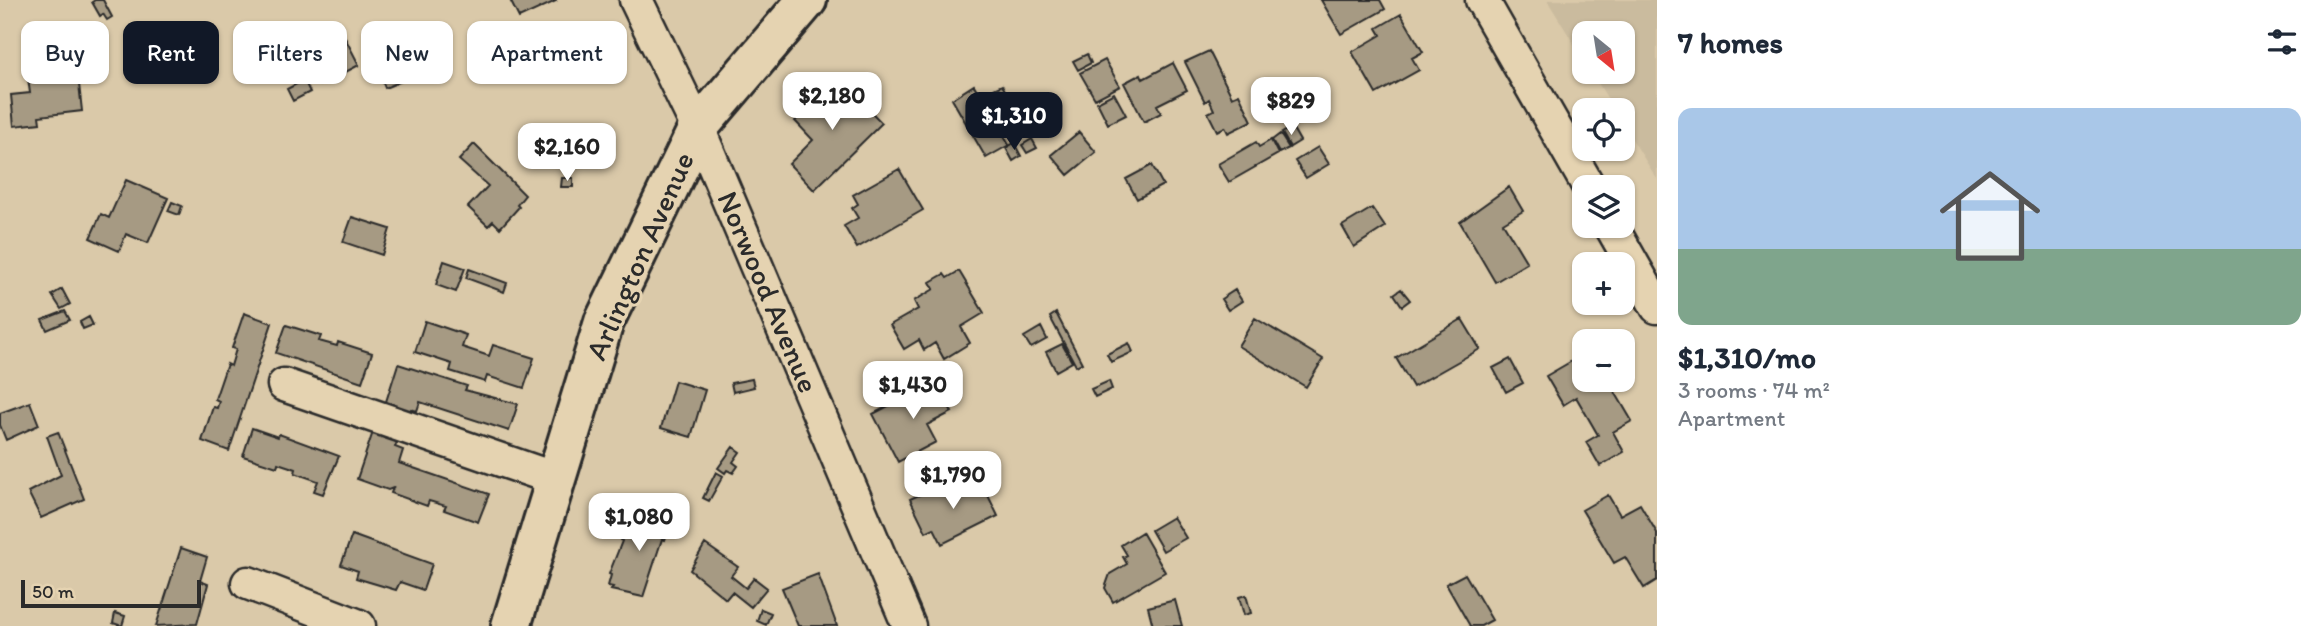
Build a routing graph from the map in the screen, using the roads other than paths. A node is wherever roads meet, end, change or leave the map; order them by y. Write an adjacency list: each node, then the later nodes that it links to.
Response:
1 (636, 0): 4 (street, Norwood Avenue)
2 (807, 0): 4 (main road, Arlington Avenue)
3 (1482, 0): 5 (street)
4 (698, 128): 9 (main road, Arlington Avenue); 13 (street, Norwood Avenue)
5 (1582, 175)
6 (1618, 238): 7 (street)
7 (1657, 307)
8 (284, 385): 9 (street)
9 (556, 480): 12 (main road, Arlington Avenue)
10 (248, 583): 11 (street)
11 (359, 626)
12 (511, 626)
13 (909, 626)

